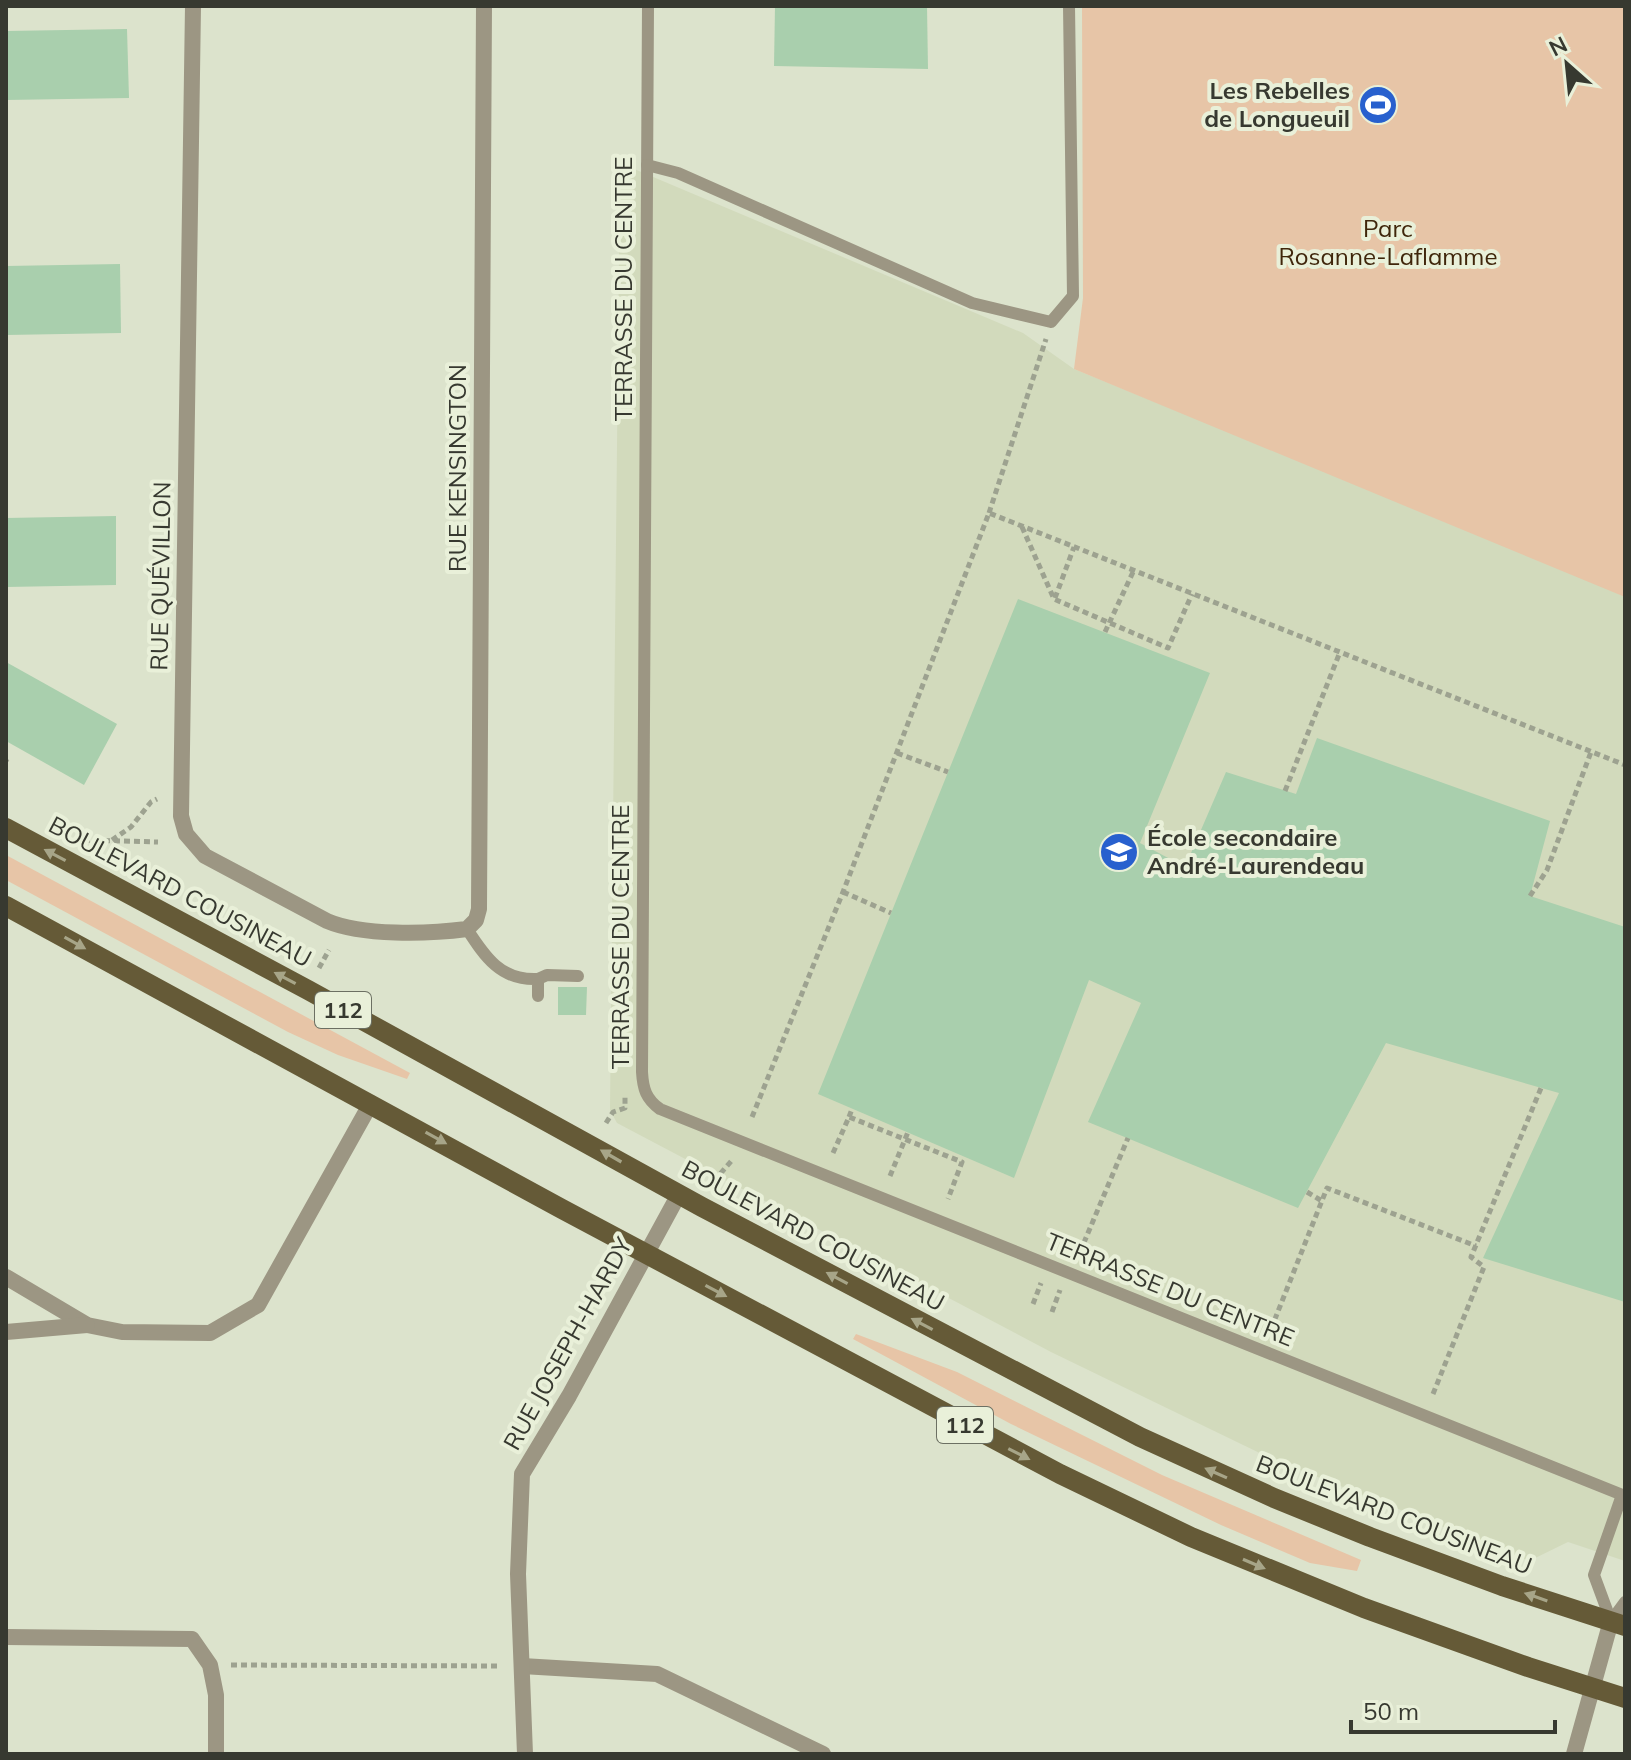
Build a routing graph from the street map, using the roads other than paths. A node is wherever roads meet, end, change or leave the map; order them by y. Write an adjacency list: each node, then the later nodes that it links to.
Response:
1 (193, 6): 8 (street, RUE QUÉVILLON)
2 (484, 6): 8 (street, RUE KENSINGTON)
3 (648, 6): 5 (lane, TERRASSE DU CENTRE)
4 (1069, 6): 5 (lane)
5 (647, 165): 18 (lane, TERRASSE DU CENTRE)
6 (6, 828): 13 (main road, BOULEVARD COUSINEAU / 112, one-way to 6)
7 (6, 906): 12 (main road, 112, one-way to 12)
8 (468, 928): 10 (lane)
9 (578, 976): 10 (lane)
10 (538, 979): 11 (lane)
11 (538, 996)
12 (371, 1103): 14 (main road, 112, one-way to 14); 16 (street)
13 (679, 1194): 14 (street, RUE JOSEPH-HARDY); 20 (main road, BOULEVARD COUSINEAU / 112, one-way to 13)
14 (647, 1253): 22 (street, RUE JOSEPH-HARDY); 23 (main road, 112, one-way to 23)
15 (6, 1277): 16 (street)
16 (87, 1325): 17 (street)
17 (6, 1332)
18 (1623, 1496): 20 (lane)
19 (1625, 1602): 20 (lane)
20 (1618, 1624): 23 (street)
21 (6, 1637): 25 (street)
22 (522, 1666): 26 (street, RUE JOSEPH-HARDY); 27 (street)
23 (1592, 1689): 24 (main road, 112); 28 (street)
24 (1625, 1698)
25 (216, 1754)
26 (525, 1754)
27 (823, 1754)
28 (1574, 1754)

